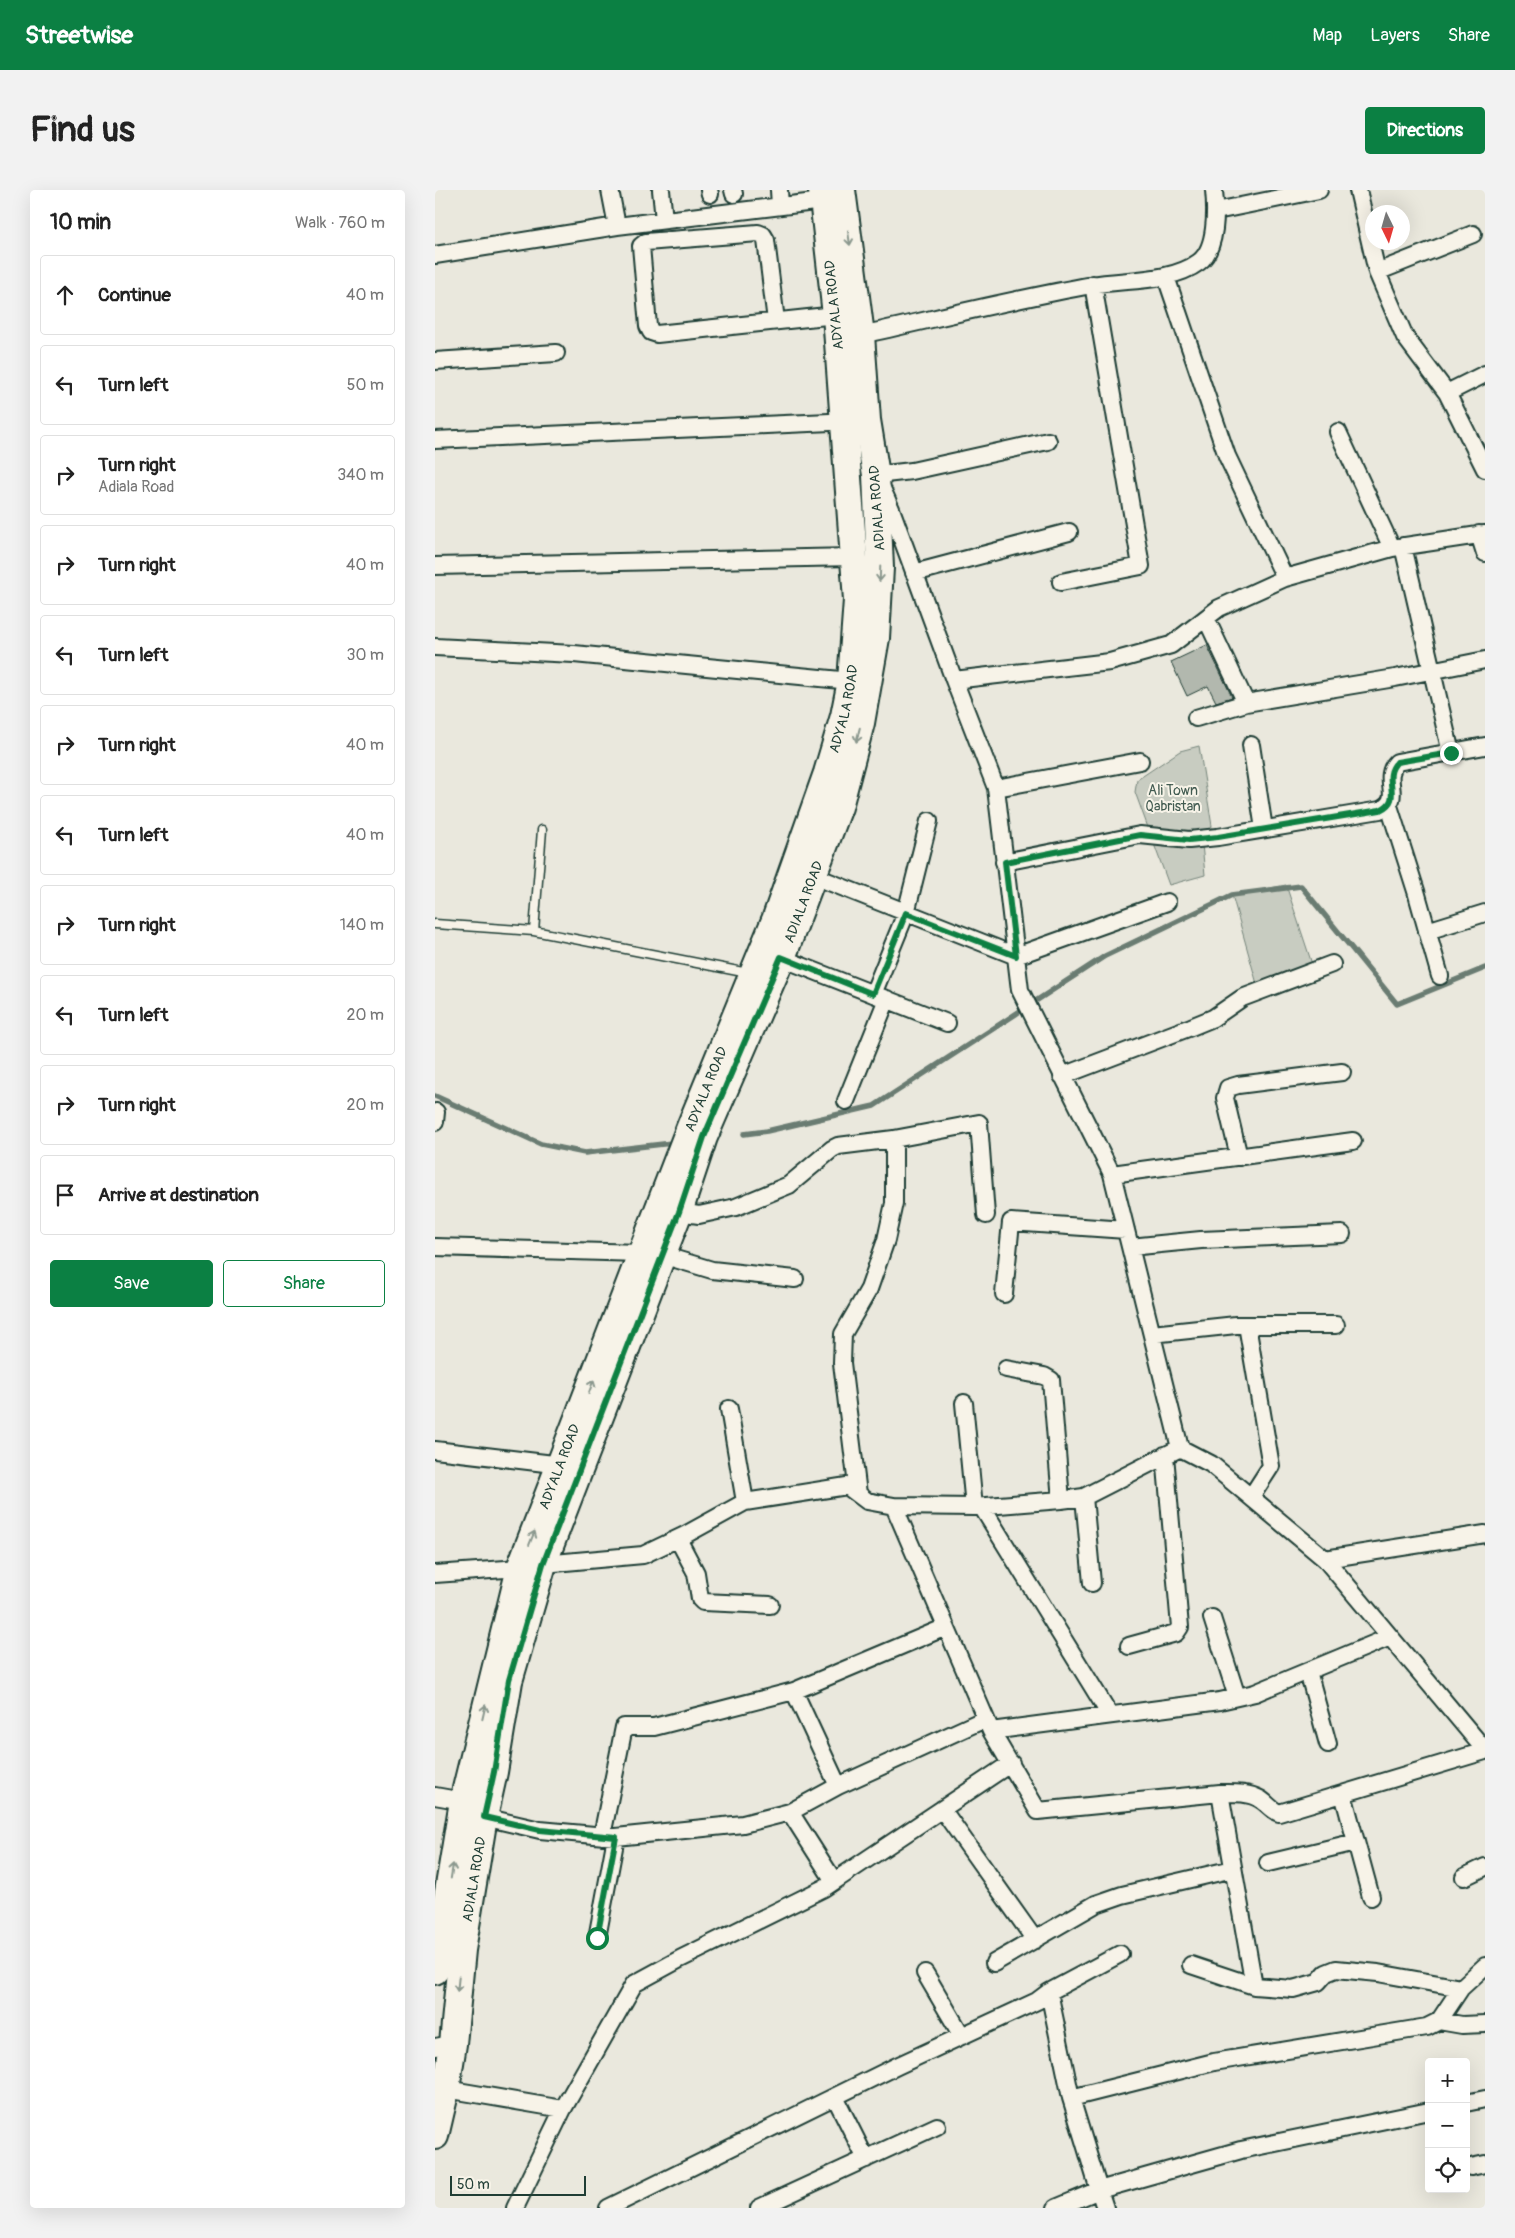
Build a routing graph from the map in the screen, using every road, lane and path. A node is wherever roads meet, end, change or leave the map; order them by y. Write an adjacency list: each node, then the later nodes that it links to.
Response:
1 (610, 190): 10 (street)
2 (661, 190): 9 (street)
3 (1214, 190): 8 (street)
4 (1319, 190): 8 (street)
5 (1358, 190): 13 (street)
6 (832, 194): 7 (street); 16 (main road, ADYALA ROAD); 18 (main road, ADIALA ROAD, one-way to 18)
7 (779, 198): 9 (street)
8 (1216, 211): 14 (street)
9 (664, 220): 10 (street)
10 (617, 226): 12 (street)
11 (1473, 234): 13 (street)
12 (435, 255)
13 (1377, 272): 22 (street)
14 (1167, 276): 15 (street); 36 (street)
15 (1093, 284): 18 (street); 37 (street)
16 (836, 315): 17 (street); 23 (main road, ADYALA ROAD)
17 (776, 321): 17 (street)
18 (861, 335): 23 (main road, ADIALA ROAD)
19 (555, 353): 20 (street)
20 (435, 361)
21 (1485, 374): 22 (street)
22 (1447, 393): 27 (street)
23 (855, 421): 25 (street); 28 (main road, ADIALA ROAD); 33 (main road, ADYALA ROAD)
24 (1338, 432): 31 (street)
25 (435, 440)
26 (1048, 441): 28 (street)
27 (1485, 468)
28 (876, 475): 35 (street); 56 (main road, ADIALA ROAD, one-way to 56)
29 (1069, 532): 35 (street)
30 (1482, 534): 31 (street); 32 (street)
31 (1397, 547): 36 (street); 41 (street)
32 (1485, 553)
33 (854, 557): 34 (street); 42 (main road, ADYALA ROAD)
34 (435, 566)
35 (915, 573): 43 (street)
36 (1285, 578): 38 (street)
37 (1061, 582)
38 (1206, 618): 43 (street); 44 (street)
39 (435, 647): 42 (street)
40 (1485, 660): 41 (street)
41 (1434, 670): 44 (street); 48 (street)
42 (851, 680): 56 (main road, ADYALA ROAD)
43 (954, 680): 50 (street)
44 (1246, 703): 45 (street)
45 (1196, 718)
46 (1251, 746): 54 (street)
47 (1485, 746): 48 (street)
48 (1451, 753): 51 (street)
49 (1140, 761): 50 (street)
50 (996, 788): 55 (street)
51 (1389, 806): 54 (street); 62 (street)
52 (929, 821): 58 (street)
53 (542, 830): 61 (lane)
54 (1264, 830): 55 (street)
55 (1005, 862): 63 (street)
56 (803, 872): 58 (street); 64 (main road, ADIALA ROAD)
57 (1167, 902): 63 (street)
58 (906, 913): 63 (street); 67 (street)
59 (1485, 913): 62 (street)
60 (435, 924): 61 (lane)
61 (534, 931): 64 (lane)
62 (1427, 931): 66 (street)
63 (1016, 956): 70 (street)
64 (765, 961): 67 (street); 76 (main road, ADIALA ROAD); 82 (main road, ADYALA ROAD)
65 (1332, 964): 70 (street)
66 (1440, 976)
67 (880, 996): 68 (street); 71 (street)
68 (947, 1023)
69 (1342, 1072): 74 (street)
70 (1062, 1076): 75 (street)
71 (846, 1101)
72 (894, 1139): 76 (street); 77 (street); 95 (street)
73 (1353, 1141): 74 (street)
74 (1239, 1157): 75 (street)
75 (1112, 1174): 78 (street)
76 (679, 1212): 82 (main road, ADIALA ROAD)
77 (985, 1214)
78 (1126, 1230): 81 (street); 84 (street)
79 (1342, 1234): 81 (street)
80 (435, 1247): 82 (street)
81 (1130, 1247): 87 (street)
82 (651, 1254): 83 (street); 94 (main road, ADYALA ROAD, one-way to 82); 105 (main road, ADIALA ROAD)
83 (795, 1279)
84 (1004, 1294)
85 (1247, 1325): 86 (street); 87 (street); 97 (street)
86 (1335, 1325)
87 (1152, 1334): 91 (street)
88 (1006, 1370): 98 (street)
89 (964, 1403): 101 (street)
90 (729, 1408): 99 (street)
91 (1180, 1448): 93 (street); 97 (street)
92 (435, 1450): 94 (street)
93 (1165, 1456): 96 (street); 112 (street)
94 (561, 1464): 105 (main road, ADYALA ROAD, one-way to 94)
95 (858, 1494): 99 (street); 100 (street)
96 (1084, 1497): 98 (street); 107 (street)
97 (1251, 1497): 104 (street)
98 (1061, 1500): 101 (street)
99 (745, 1502): 103 (street)
100 (894, 1506): 101 (street); 110 (street)
101 (978, 1507): 116 (street)
102 (1485, 1534): 104 (street)
103 (677, 1539): 105 (street); 108 (street)
104 (1325, 1559): 111 (street)
105 (531, 1566): 106 (street); 125 (main road, ADYALA ROAD, one-way to 105); 128 (main road, ADIALA ROAD)
106 (435, 1574)
107 (1092, 1583)
108 (770, 1604)
109 (1212, 1618): 115 (street)
110 (946, 1627): 114 (street); 117 (street)
111 (1390, 1637): 113 (street); 119 (street)
112 (1129, 1646)
113 (1308, 1671): 115 (street); 118 (street)
114 (794, 1691): 121 (street); 129 (street)
115 (1237, 1697): 116 (street)
116 (1110, 1715): 117 (street)
117 (988, 1725): 120 (street); 121 (street)
118 (1328, 1744)
119 (1485, 1751): 123 (street)
120 (1011, 1763): 122 (street); 126 (street)
121 (838, 1786): 127 (street)
122 (1220, 1793): 123 (street); 133 (street)
123 (1343, 1794): 130 (street)
124 (435, 1796): 125 (street)
125 (463, 1801): 139 (main road, ADYALA ROAD, one-way to 125)
126 (942, 1809): 135 (street); 138 (street)
127 (790, 1812): 129 (street); 135 (street)
128 (484, 1817): 129 (street); 139 (main road, ADIALA ROAD)
129 (609, 1836): 137 (street)
130 (1356, 1842): 131 (street); 136 (street)
131 (1267, 1863)
132 (1485, 1867): 134 (street)
133 (1233, 1869): 138 (street); 145 (street)
134 (1464, 1877)
135 (834, 1881): 157 (street)
136 (1371, 1897)
137 (597, 1938)
138 (1035, 1940): 141 (street)
139 (443, 1954): 151 (main road, ADIALA ROAD, one-way to 151)
140 (1121, 1954): 147 (street)
141 (994, 1963)
142 (1191, 1966): 145 (street)
143 (1485, 1966): 146 (street)
144 (925, 1973): 150 (street)
145 (1254, 1986): 146 (street)
146 (1461, 1988): 148 (street)
147 (1049, 1992): 150 (street); 154 (street)
148 (1439, 2021): 149 (street); 154 (street)
149 (1485, 2024)
150 (962, 2036): 153 (street)
151 (444, 2045): 152 (main road, ADIALA ROAD)
152 (446, 2089): 157 (street); 160 (main road, ADIALA ROAD)
153 (835, 2097): 161 (street); 164 (street)
154 (1071, 2098): 162 (street)
155 (1485, 2099): 156 (street)
156 (1470, 2102)
157 (563, 2109): 163 (street)
158 (1425, 2112): 162 (street)
159 (937, 2126): 161 (street)
160 (435, 2136)
161 (866, 2159): 165 (street)
162 (1099, 2190): 166 (street); 167 (street)
163 (515, 2208)
164 (608, 2208)
165 (759, 2208)
166 (1057, 2208)
167 (1105, 2208)

